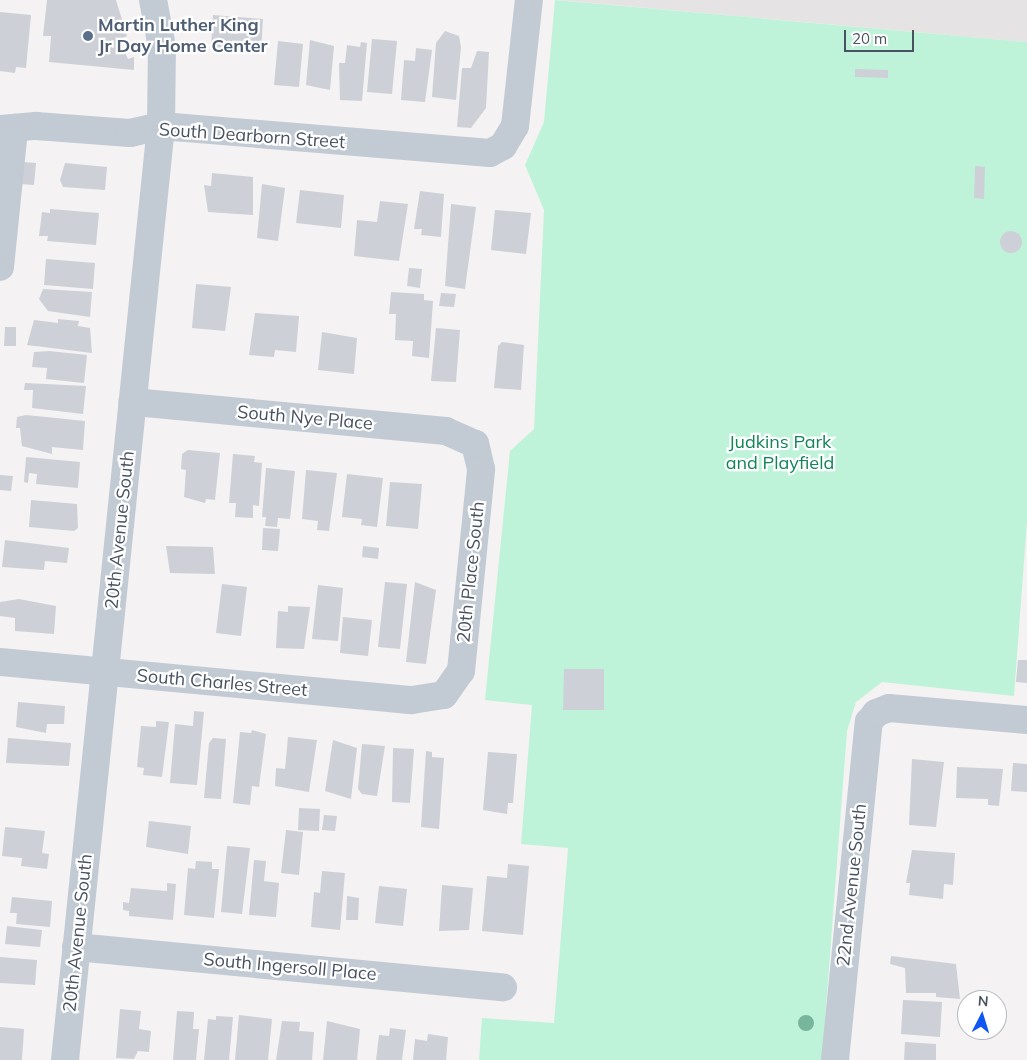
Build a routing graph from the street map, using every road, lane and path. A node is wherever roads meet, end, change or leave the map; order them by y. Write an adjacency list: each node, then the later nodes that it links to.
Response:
1 (153, 0): 3 (street, 20th Avenue South)
2 (529, 0): 3 (street, South Dearborn Street)
3 (161, 126): 4 (street, South Dearborn Street); 6 (street, 20th Avenue South)
4 (7, 128): 5 (street)
5 (0, 267)
6 (132, 402): 7 (street, South Nye Place); 9 (street, 20th Avenue South)
7 (475, 444): 10 (street, 20th Place South)
8 (0, 662): 9 (street, South Charles Street)
9 (105, 672): 10 (street, South Charles Street); 12 (street, 20th Avenue South)
10 (444, 695)
11 (1027, 720): 15 (street, 22nd Avenue South)
12 (76, 947): 13 (street, South Ingersoll Place); 14 (street, 20th Avenue South)
13 (504, 987)
14 (65, 1060)
15 (835, 1060)

